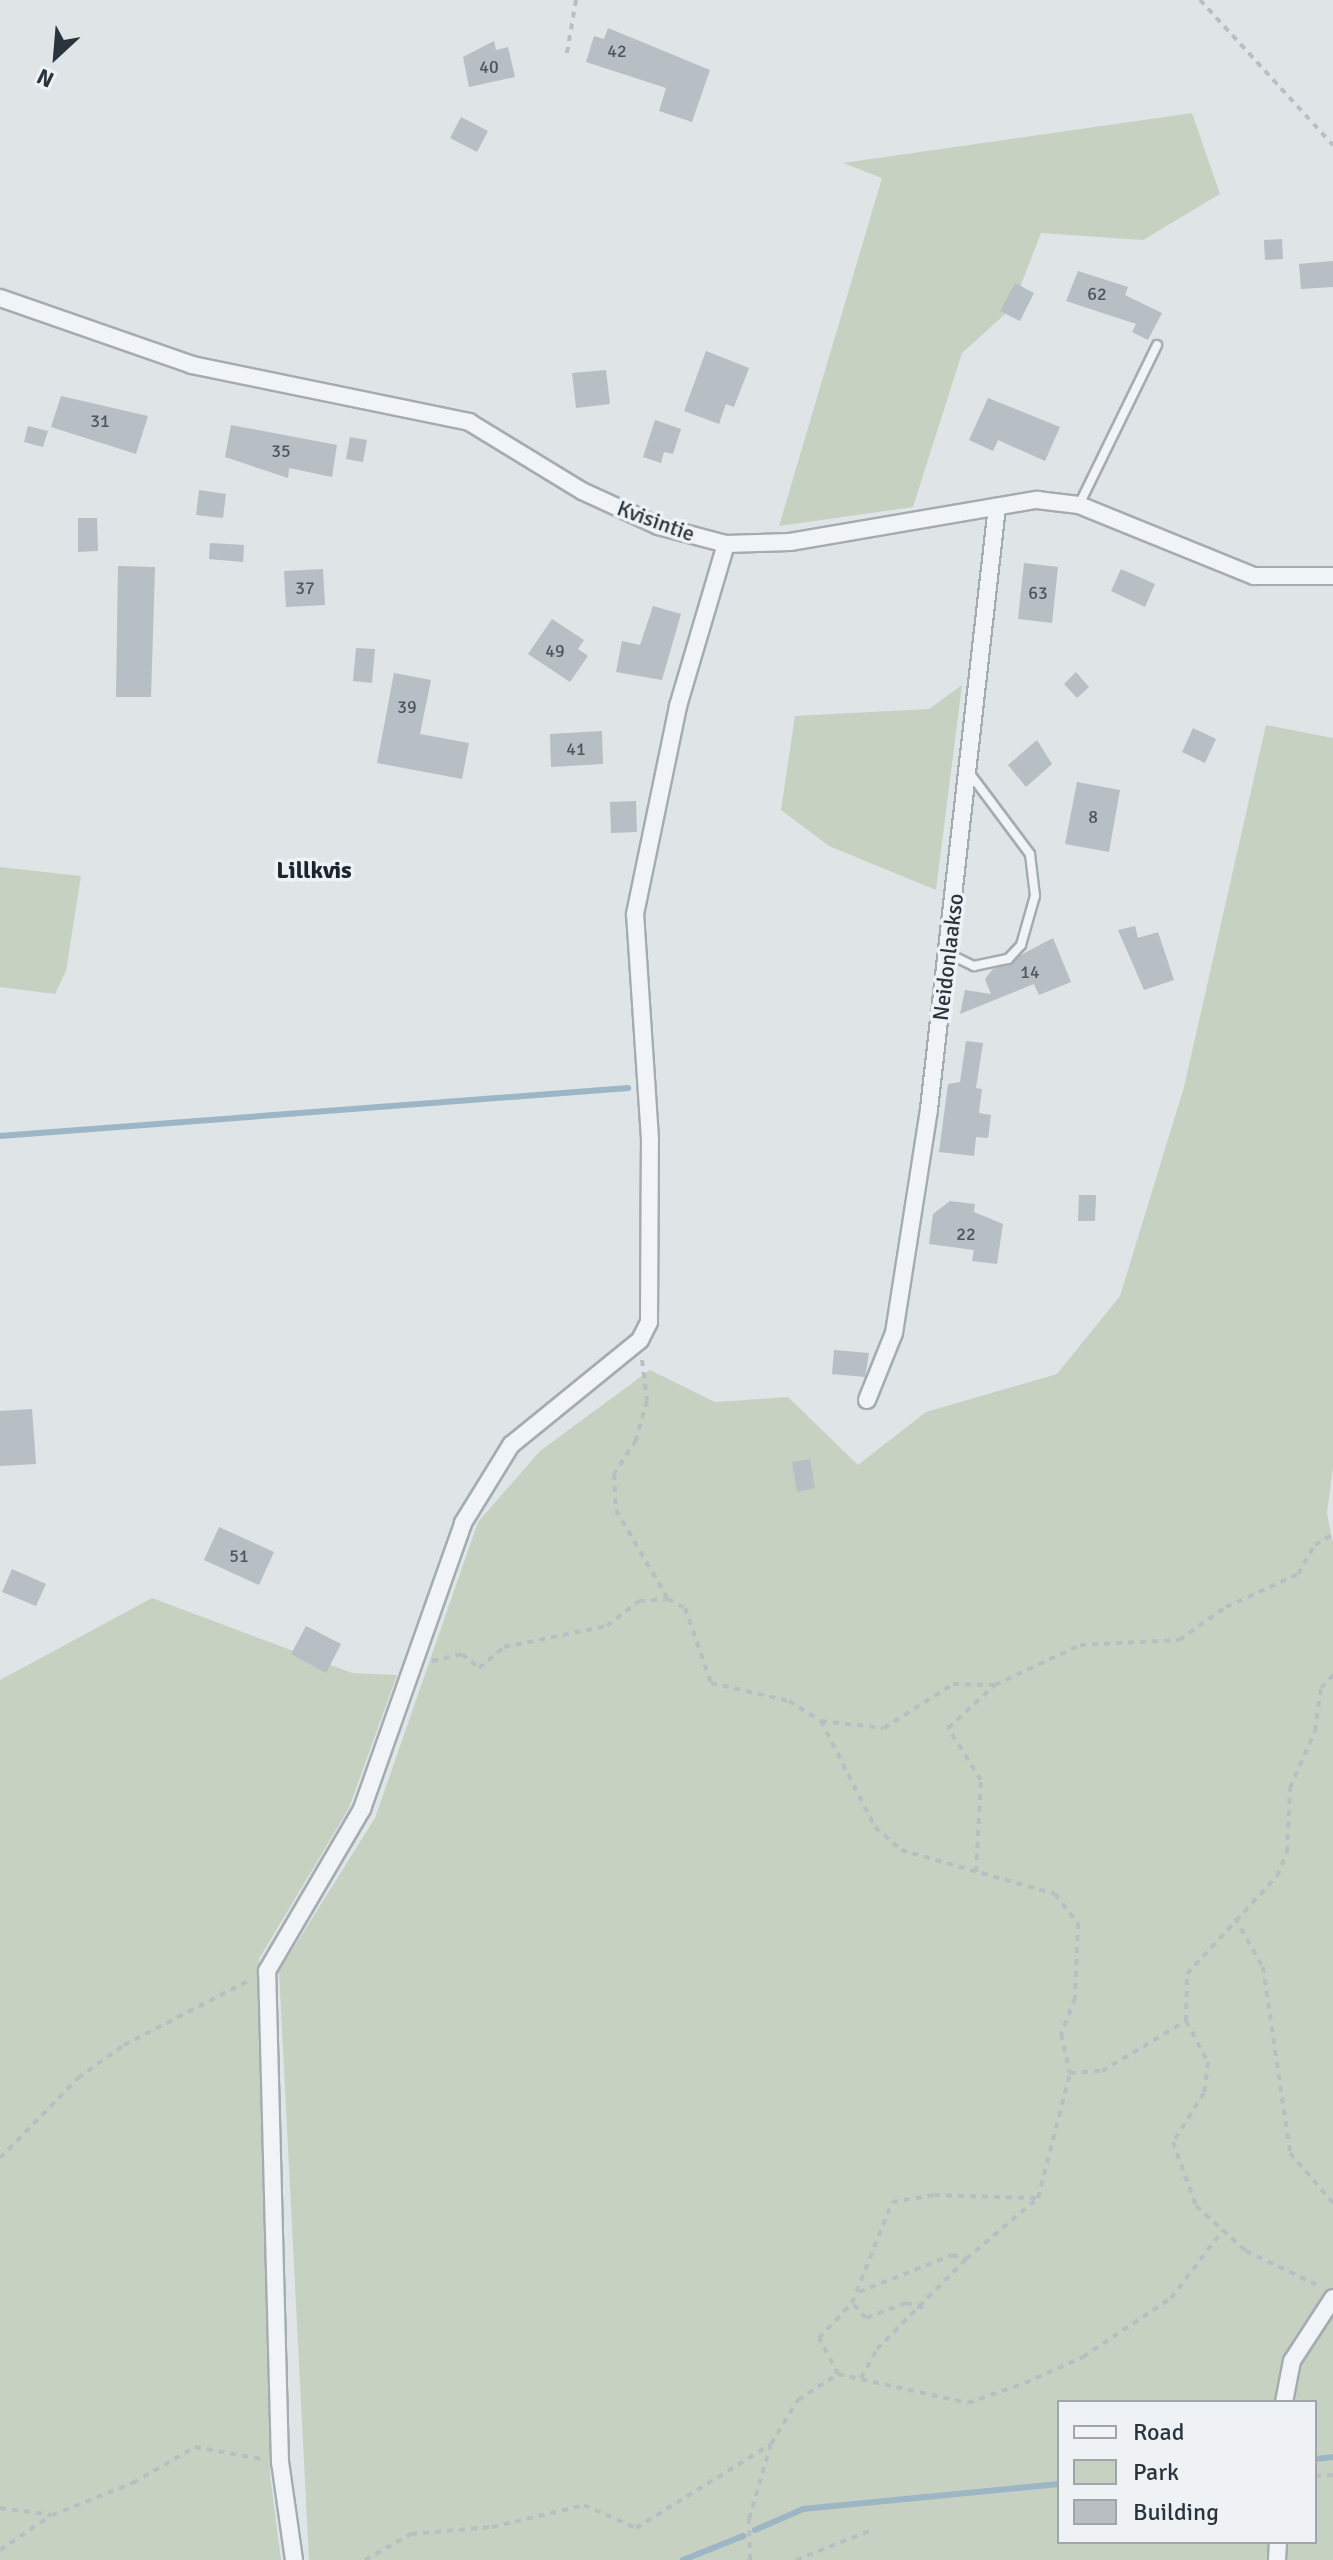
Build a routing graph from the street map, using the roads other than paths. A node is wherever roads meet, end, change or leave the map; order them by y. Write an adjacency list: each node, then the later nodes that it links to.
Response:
1 (0, 298): 5 (street, Kvisintie)
2 (1157, 345): 3 (lane)
3 (1079, 505): 4 (street, Kvisintie); 6 (street, Kvisintie)
4 (997, 507): 5 (street, Kvisintie); 7 (street, Neidonlaakso)
5 (726, 544): 12 (street)
6 (1333, 576)
7 (971, 775): 8 (street, Neidonlaakso); 8 (lane)
8 (949, 954): 9 (street, Neidonlaakso)
9 (867, 1400)
10 (1333, 2296): 11 (street)
11 (1284, 2400)
12 (294, 2560)

